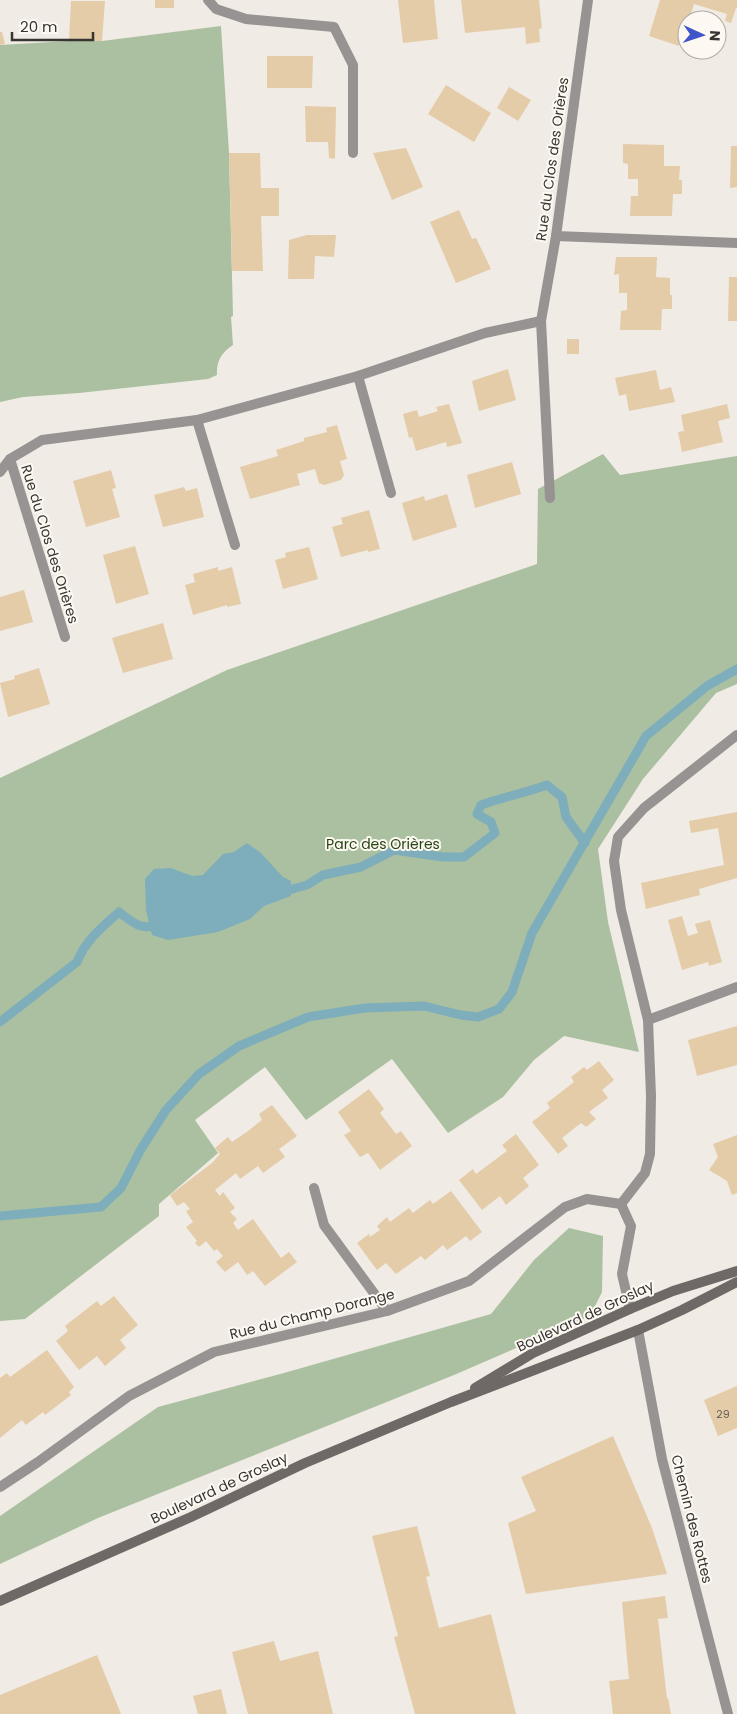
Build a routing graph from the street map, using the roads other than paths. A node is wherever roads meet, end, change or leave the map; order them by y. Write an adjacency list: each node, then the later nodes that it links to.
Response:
1 (208, 0): 3 (street)
2 (588, 0): 4 (street, Rue du Clos des Orières)
3 (354, 153)
4 (556, 236): 5 (street); 6 (street, Rue du Clos des Orières)
5 (737, 243)
6 (541, 321): 7 (street, Rue du Clos des Orières); 12 (street, Rue du Clos des Orières)
7 (358, 376): 8 (street, Rue du Clos des Orières); 11 (street)
8 (197, 420): 9 (street, Rue du Clos des Orières); 13 (street)
9 (10, 459): 10 (street, Rue du Clos des Orières); 14 (street, Rue du Clos des Orières)
10 (0, 472)
11 (391, 493)
12 (550, 498)
13 (235, 544)
14 (65, 636)
15 (737, 736): 17 (street)
16 (737, 987): 17 (street)
17 (648, 1020): 19 (street)
18 (314, 1188): 23 (street)
19 (621, 1204): 22 (street); 23 (street, Rue du Champ Dorange)
20 (737, 1271): 22 (main road, Boulevard de Groslay)
21 (737, 1282): 24 (main road, Boulevard de Groslay)
22 (630, 1309): 25 (main road, Boulevard de Groslay)
23 (387, 1311): 26 (street, Rue du Champ Dorange)
24 (638, 1330): 25 (main road, Boulevard de Groslay); 28 (street, Chemin des Rottes)
25 (451, 1402): 27 (main road, Boulevard de Groslay)
26 (0, 1487)
27 (0, 1601)
28 (728, 1714)

